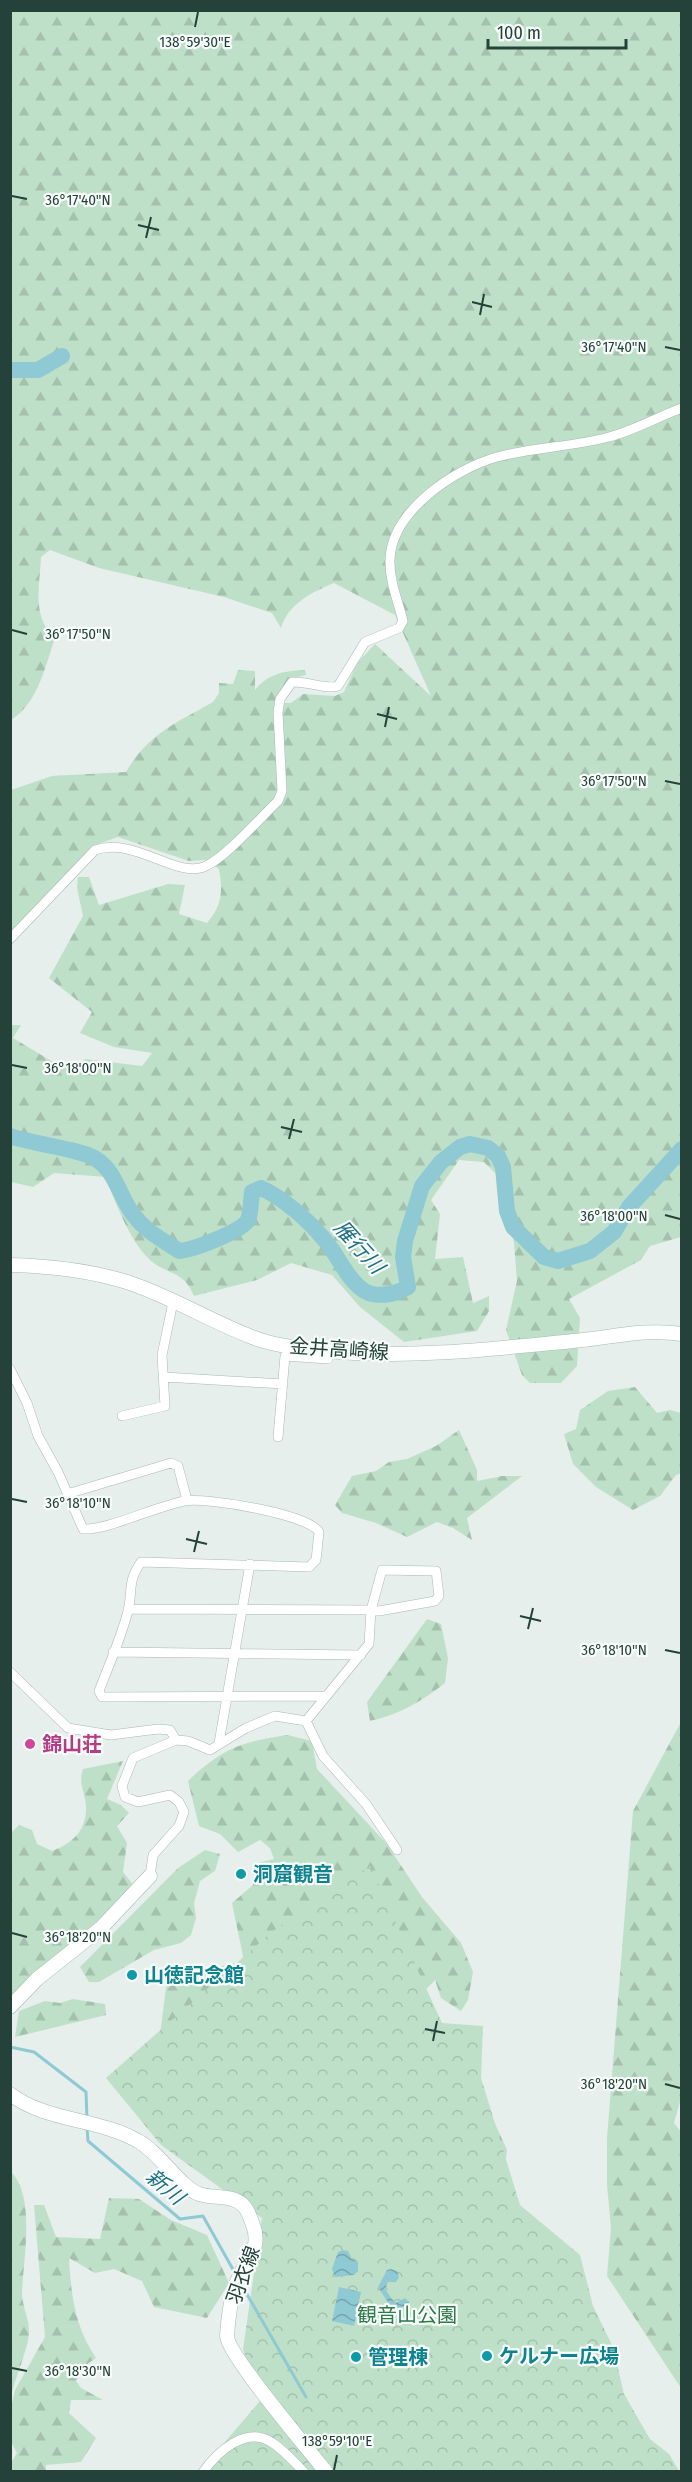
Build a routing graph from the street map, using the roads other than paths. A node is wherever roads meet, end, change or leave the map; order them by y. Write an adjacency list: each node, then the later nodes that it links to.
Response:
1 (681, 408): 2 (street)
2 (10, 939)
3 (10, 1265): 4 (street, 金井高崎線)
4 (173, 1302): 6 (street, 金井高崎線); 8 (street)
5 (681, 1334): 6 (street, 金井高崎線)
6 (329, 1351): 9 (street)
7 (10, 1369): 12 (street)
8 (164, 1377): 9 (street); 10 (street)
9 (283, 1384): 11 (street)
10 (122, 1416)
11 (278, 1437)
12 (67, 1494): 13 (street); 13 (street)
13 (188, 1500): 14 (street)
14 (250, 1564): 15 (street); 16 (street)
15 (128, 1609): 16 (street); 18 (street)
16 (242, 1610): 17 (street); 19 (street)
17 (371, 1611): 17 (street); 20 (street)
18 (113, 1652): 19 (street); 23 (street)
19 (234, 1654): 20 (street); 23 (street)
20 (362, 1655): 22 (street)
21 (10, 1672): 25 (street)
22 (325, 1696): 23 (street); 24 (street)
23 (226, 1697): 26 (street)
24 (306, 1721): 26 (street); 27 (street)
25 (176, 1740): 26 (street); 28 (street)
26 (219, 1743)
27 (397, 1850)
28 (150, 1876): 29 (street)
29 (10, 2007)
30 (10, 2094): 33 (street, 羽衣線)
31 (203, 2472): 32 (street)
32 (304, 2472)
33 (326, 2472)

